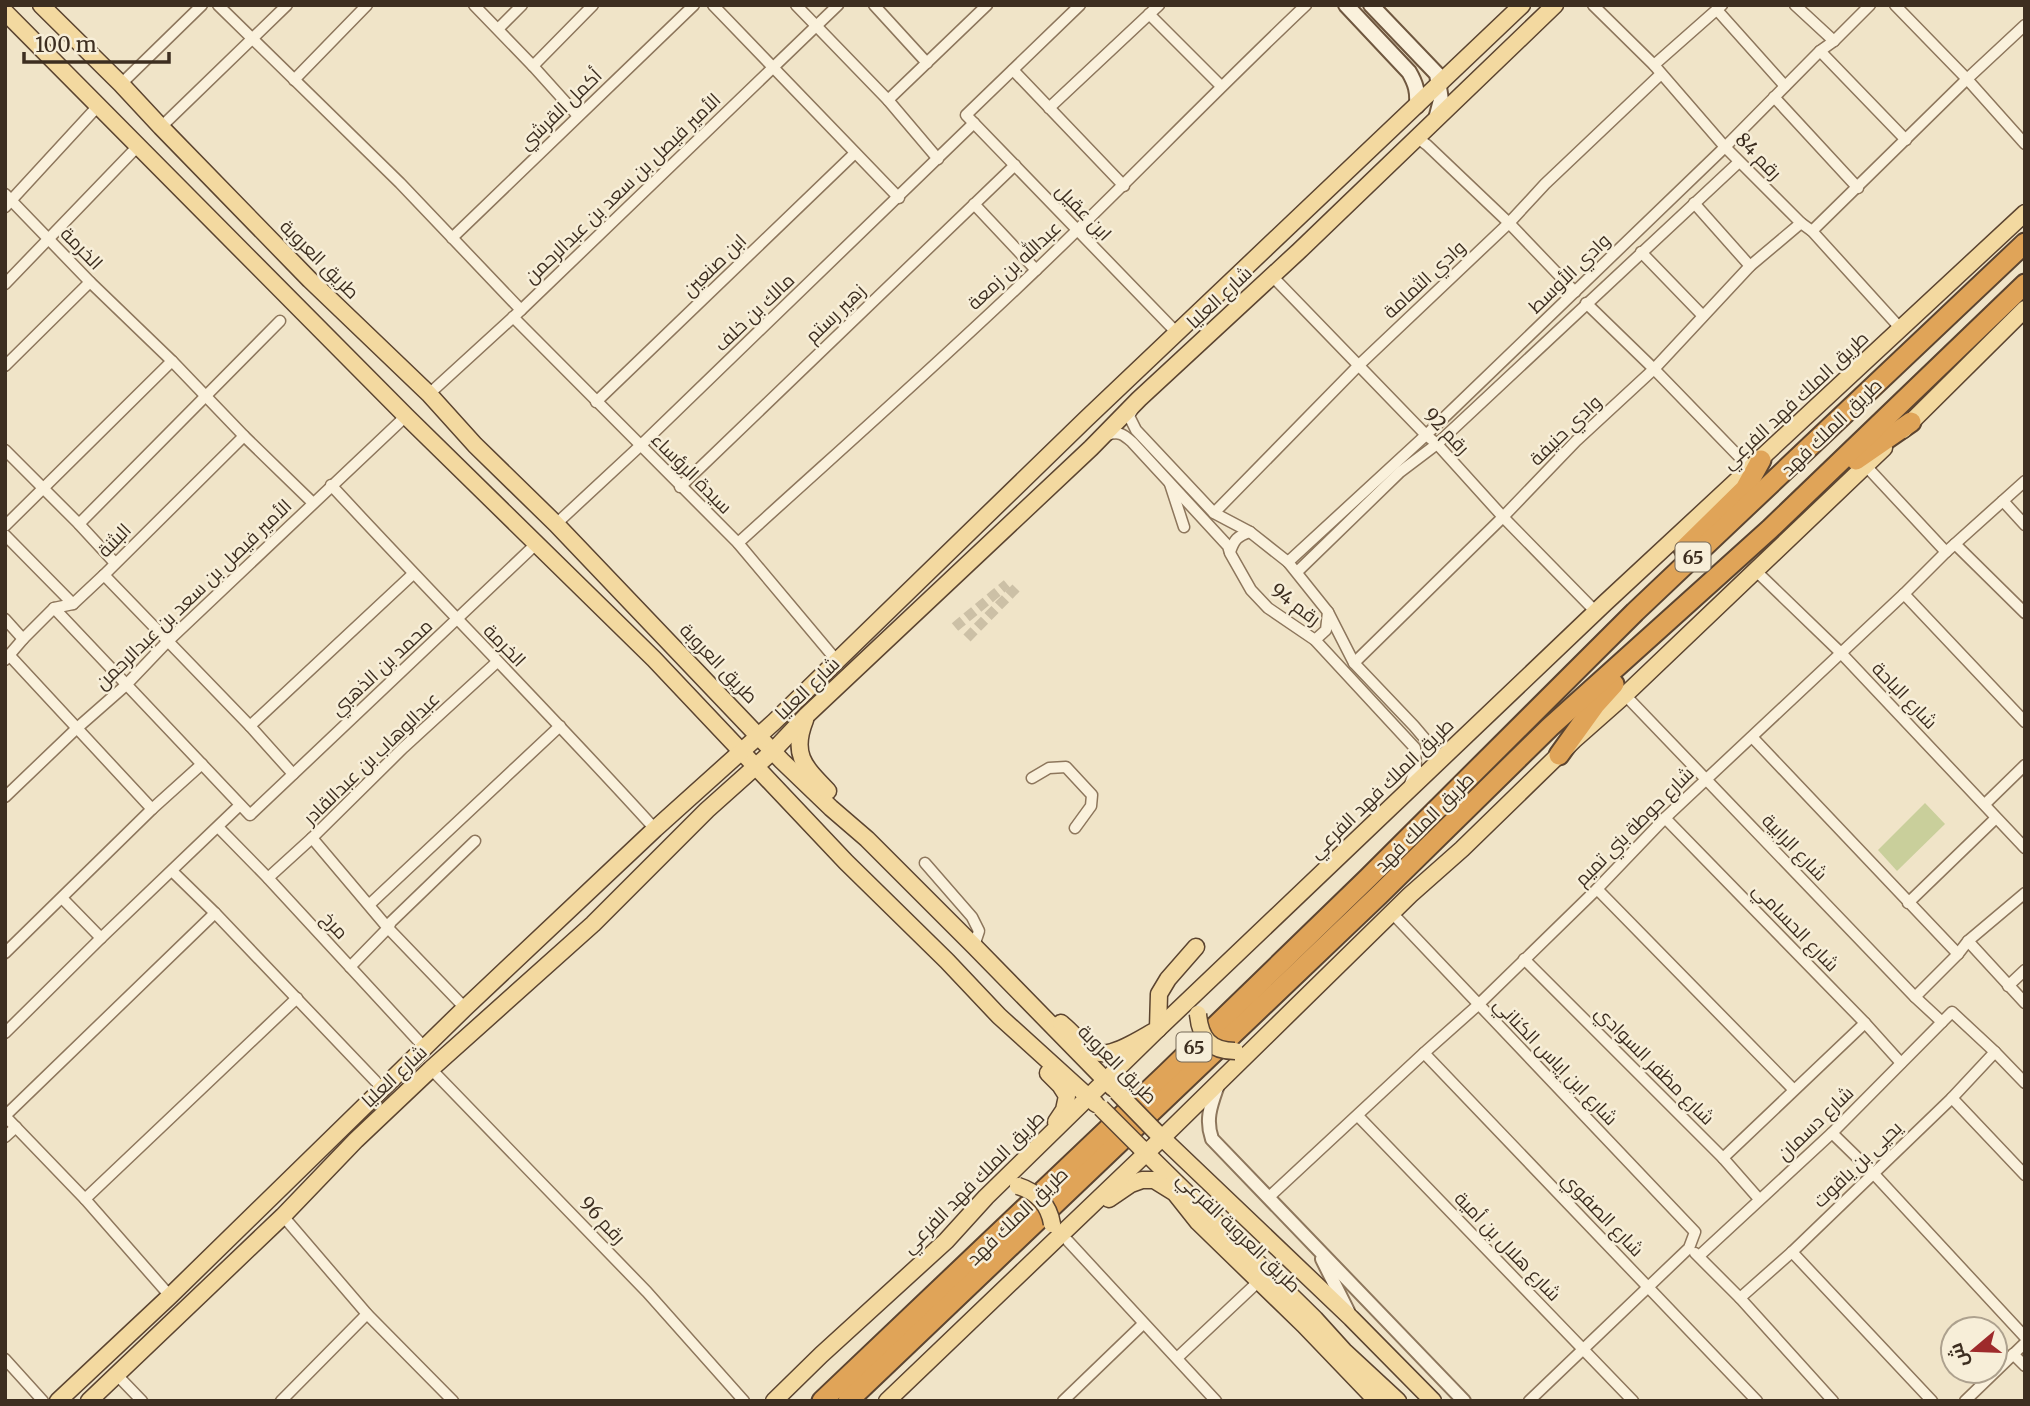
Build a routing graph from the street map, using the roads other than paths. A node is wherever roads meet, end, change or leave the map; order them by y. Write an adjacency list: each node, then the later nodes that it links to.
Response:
1 (41, 5): 45 (main road, طريق العروبة)
2 (202, 5): 45 (street)
3 (218, 5): 32 (street, سيدة الرؤساء)
4 (287, 5): 32 (street)
5 (367, 5): 44 (street)
6 (474, 5): 31 (street)
7 (522, 5): 31 (street)
8 (593, 5): 38 (street)
9 (694, 5): 54 (street, أكمل القرشي)
10 (713, 5): 40 (street)
11 (796, 5): 30 (street)
12 (838, 5): 30 (street, الأمير فيصل بن سعد بن عبدالرحمن)
13 (874, 5): 36 (street)
14 (987, 5): 36 (street)
15 (1080, 5): 41 (street, مالك بن خلف)
16 (1159, 5): 28 (street)
17 (1306, 5): 47 (street, عبدالله بن زمعة)
18 (1346, 5): 37 (main road)
19 (1371, 5): 34 (main road)
20 (1522, 5): 46 (main road, شارع العليا)
21 (1555, 5): 56 (main road, شارع العليا)
22 (1593, 5): 39 (street, رقم 84)
23 (1795, 5): 33 (street)
24 (1870, 5): 33 (street, وادي الأوسط)
25 (1901, 7): 43 (street)
26 (1720, 8): 39 (street); 48 (street)
27 (5, 12): 51 (main road)
28 (1149, 14): 47 (street); 53 (street)
29 (2025, 25): 43 (street)
30 (816, 26): 40 (street, الأمير فيصل بن سعد بن عبدالرحمن); 50 (street)
31 (498, 29): 38 (street)
32 (253, 40): 44 (street, سيدة الرؤساء); 57 (street)
33 (1834, 41): 35 (street, وادي الأوسط)
34 (1416, 51): 37 (main road); 46 (main road)
35 (1820, 51): 48 (street, وادي الأوسط); 59 (street)
36 (927, 63): 50 (street)
37 (1402, 63): 52 (main road)
38 (533, 65): 54 (street)
39 (1654, 65): 42 (street, رقم 84)
40 (773, 67): 63 (street); 91 (street, الأمير فيصل بن سعد بن عبدالرحمن)
41 (1013, 70): 53 (street); 55 (street, مالك بن خلف)
42 (1661, 74): 62 (street, رقم 84); 74 (street, وادي الثمامة)
43 (1967, 79): 59 (street); 60 (street)
44 (294, 80): 78 (street, سيدة الرؤساء)
45 (121, 84): 57 (main road, طريق العروبة)
46 (1440, 85): 52 (main road, شارع العليا); 56 (main road)
47 (1221, 86): 67 (street, عبدالله بن زمعة)
48 (1785, 86): 49 (street, وادي الأوسط)
49 (1774, 97): 62 (street, وادي الأوسط); 68 (street)
50 (888, 100): 64 (street)
51 (98, 106): 61 (main road); 70 (street)
52 (1418, 106): 95 (main road, شارع العليا)
53 (1049, 107): 67 (street)
54 (578, 116): 78 (street, أكمل القرشي)
55 (970, 119): 64 (street, مالك بن خلف); 66 (street, ابن عقيل)
56 (1436, 119): 58 (main road, شارع العليا)
57 (160, 127): 101 (main road, طريق العروبة)
58 (1416, 138): 74 (street); 84 (main road, شارع العليا)
59 (1906, 140): 68 (street)
60 (2025, 144)
61 (138, 146): 79 (street); 105 (main road)
62 (1725, 147): 65 (street, رقم 84); 88 (street, وادي الأوسط)
63 (855, 153): 69 (street); 104 (street, ابن صنعين)
64 (938, 159): 69 (street, مالك بن خلف)
65 (1739, 162): 71 (street, وادي الأوسط); 75 (street, رقم 84)
66 (1015, 165): 72 (street, زهير رستم); 76 (street, ابن عقيل)
67 (1124, 186): 76 (street, عبدالله بن زمعة)
68 (1857, 188): 77 (street)
69 (899, 198): 111 (street, مالك بن خلف)
70 (7, 201): 79 (street, الخرمة)
71 (1694, 203): 81 (street, وادي الأوسط); 82 (street)
72 (974, 205): 83 (street); 118 (street, زهير رستم)
73 (2025, 213): 94 (main road, طريق الملك فهد الفرعي)
74 (1508, 223): 88 (street); 97 (street, وادي الثمامة)
75 (1801, 223): 77 (street, رقم 84); 82 (street, وادي حنيفة)
76 (1077, 230): 83 (street, عبدالله بن زمعة); 95 (street, ابن عقيل)
77 (1812, 232): 94 (street, رقم 84)
78 (452, 238): 91 (street, سيدة الرؤساء)
79 (49, 240): 85 (street, الخرمة); 86 (street)
80 (2025, 243): 144 (highway, طريق الملك فهد / 65)
81 (1641, 252): 89 (street, وادي الأوسط); 92 (street)
82 (1750, 266): 92 (street, وادي حنيفة)
83 (1036, 270): 133 (street, عبدالله بن زمعة)
84 (1272, 276): 97 (street, رقم 92); 103 (main road, شارع العليا)
85 (90, 282): 96 (street, الخرمة); 98 (street)
86 (5, 284)
87 (2025, 284): 120 (highway, طريق الملك فهد / 65)
88 (1575, 292): 107 (street, وادي الأوسط)
89 (1586, 303): 99 (street); 110 (street, وادي الأوسط)
90 (2025, 309): 106 (main road)
91 (517, 314): 101 (street, الأمير فيصل بن سعد بن عبدالرحمن); 104 (street, سيدة الرؤساء)
92 (1703, 316): 99 (street, وادي حنيفة)
93 (279, 321): 102 (street)
94 (1901, 329): 113 (main road, طريق الملك فهد الفرعي)
95 (1178, 334): 100 (main road, شارع العليا)
96 (172, 361): 102 (street, الخرمة); 119 (street)
97 (1359, 365): 107 (street, رقم 92); 123 (street, وادي الثمامة)
98 (5, 366)
99 (1654, 369): 113 (street); 124 (street, وادي حنيفة)
100 (1126, 383): 103 (main road); 158 (main road, شارع العليا)
101 (429, 394): 126 (main road, طريق العروبة)
102 (205, 396): 108 (street, الخرمة); 125 (street)
103 (1139, 399): 109 (main road, شارع العليا); 123 (street, رقم 94)
104 (596, 402): 111 (street, سيدة الرؤساء)
105 (406, 416): 117 (street, الأمير فيصل بن سعد بن عبدالرحمن); 132 (main road)
106 (1911, 422): 114 (main road); 120 (highway)
107 (1426, 435): 110 (street, رقم 92); 137 (street, وادي الأوسط)
108 (244, 436): 122 (street, الخرمة); 138 (street, البثنة)
109 (1100, 438): 116 (street, رقم 94); 164 (main road, شارع العليا)
110 (1437, 444): 124 (street, رقم 92); 140 (street, وادي الأوسط)
111 (640, 446): 118 (street, سيدة الرؤساء); 126 (street, مالك بن خلف)
112 (5, 450): 119 (street)
113 (1756, 465): 144 (highway); 148 (main road, طريق الملك فهد الفرعي)
114 (1866, 466): 135 (street); 139 (main road)
115 (2025, 481): 121 (street, شارع حوطة بني تميم)
116 (1170, 484): 129 (street); 136 (street, رقم 94)
117 (331, 485): 122 (street, الأمير فيصل بن سعد بن عبدالرحمن); 141 (street, الخرمة)
118 (680, 487): 133 (street, سيدة الرؤساء)
119 (43, 489): 125 (street); 128 (street)
120 (1809, 492): 155 (highway, طريق الملك فهد / 65)
121 (2003, 500): 127 (street); 134 (street, شارع حوطة بني تميم)
122 (313, 503): 154 (street, الأمير فيصل بن سعد بن عبدالرحمن)
123 (1214, 513): 130 (street, رقم 94)
124 (1503, 517): 148 (street, رقم 92); 160 (street, وادي حنيفة)
125 (79, 524): 138 (street)
126 (556, 524): 170 (main road, طريق العروبة)
127 (2025, 525)
128 (5, 526)
129 (1184, 527)
130 (1250, 532): 136 (street); 137 (street, رقم 94)
131 (5, 535): 145 (street)
132 (536, 544): 151 (street, محمد بن الذهبي); 172 (main road)
133 (738, 544): 158 (street, سيدة الرؤساء)
134 (1955, 544): 135 (street, شارع حوطة بني تميم); 149 (street)
135 (1947, 552): 143 (street, شارع حوطة بني تميم)
136 (1230, 553): 153 (street, رقم 94)
137 (1289, 562): 140 (street, رقم 94)
138 (115, 563): 142 (street, البثنة)
139 (1756, 571): 156 (street, شارع الباحة); 162 (main road)
140 (1297, 572): 147 (street, رقم 94)
141 (413, 574): 151 (street, الخرمة); 166 (street)
142 (104, 575): 145 (street, البثنة); 154 (street)
143 (1904, 594): 156 (street, شارع حوطة بني تميم); 165 (street)
144 (1648, 600): 294 (highway, طريق الملك فهد / 65)
145 (72, 604): 146 (street, البثنة)
146 (54, 608): 152 (street); 161 (street)
147 (1328, 612): 153 (street); 160 (street, رقم 94)
148 (1596, 612): 175 (main road, طريق الملك فهد الفرعي)
149 (2025, 613)
150 (5, 619): 152 (street)
151 (457, 620): 159 (street, الخرمة); 179 (street, محمد بن الذهبي)
152 (23, 639): 157 (street)
153 (1315, 640): 163 (street, رقم 94)
154 (167, 642): 161 (street, الأمير فيصل بن سعد بن عبدالرحمن); 166 (street)
155 (1644, 644): 174 (highway); 295 (highway, طريق الملك فهد / 65)
156 (1841, 653): 171 (street, شارع حوطة بني تميم); 184 (street, شارع الباحة)
157 (7, 658): 169 (street)
158 (837, 661): 170 (main road, شارع العليا)
159 (497, 662): 167 (street, الخرمة); 192 (street, عبدالوهاب بن عبدالقادر)
160 (1354, 663): 168 (street, رقم 94)
161 (125, 686): 169 (street, الأمير فيصل بن سعد بن عبدالرحمن); 176 (street)
162 (1625, 695): 174 (main road); 181 (street, شارع الرابية)
163 (1371, 699): 168 (street); 182 (street, رقم 94)
164 (807, 715): 173 (main road, شارع العليا); 193 (main road)
165 (2025, 722)
166 (250, 726): 179 (street)
167 (560, 726): 191 (street, الخرمة); 203 (street)
168 (1414, 726): 175 (street, رقم 94)
169 (76, 729): 183 (street, الأمير فيصل بن سعد بن عبدالرحمن); 186 (street)
170 (759, 735): 172 (main road, شارع العليا); 173 (main road, طريق العروبة)
171 (1753, 738): 181 (street, شارع حوطة بني تميم); 202 (street)
172 (741, 751): 178 (main road); 191 (main road, شارع العليا)
173 (773, 751): 178 (main road, شارع العليا); 193 (main road, طريق العروبة)
174 (1559, 755): 205 (main road)
175 (1442, 759): 182 (main road, طريق الملك فهد الفرعي)
176 (202, 764): 185 (street); 186 (street)
177 (2025, 765): 184 (street)
178 (755, 767): 224 (main road); 234 (main road, شارع العليا)
179 (293, 774): 185 (street, محمد بن الذهبي)
180 (1032, 778): 190 (street)
181 (1706, 779): 187 (street, شارع حوطة بني تميم); 219 (street, شارع الرابية)
182 (1407, 791): 216 (main road, طريق الملك فهد الفرعي)
183 (5, 797)
184 (1984, 804): 188 (street, شارع الباحة)
185 (240, 805): 189 (street)
186 (152, 809): 201 (street)
187 (1665, 818): 199 (street, شارع حوطة بني تميم); 226 (street, شارع الحسامي)
188 (1996, 818): 195 (street, شارع الباحة); 202 (street)
189 (218, 827): 197 (street); 198 (street, مرخ)
190 (1075, 828)
191 (655, 829): 223 (main road, شارع العليا)
192 (312, 838): 198 (street, عبدالوهاب بن عبدالقادر); 203 (street)
193 (867, 839): 209 (main road, طريق العروبة)
194 (475, 841): 206 (street)
195 (2024, 847)
196 (925, 863): 209 (street)
197 (172, 871): 204 (street); 207 (street)
198 (268, 878): 214 (street, مرخ)
199 (1597, 889): 213 (street, شارع حوطة بني تميم); 239 (street)
200 (2025, 892): 208 (street)
201 (62, 898): 207 (street); 211 (street)
202 (1908, 903): 212 (street)
203 (370, 904): 206 (street)
204 (215, 913): 220 (street); 243 (street)
205 (1392, 913): 222 (street, شارع ابن إياس الكناني); 229 (main road)
206 (388, 928): 214 (street); 223 (street)
207 (101, 938): 228 (street)
208 (1968, 941): 212 (street); 217 (street)
209 (975, 946): 218 (main road, طريق العروبة)
210 (1196, 947): 227 (main road)
211 (5, 953)
212 (1958, 954): 219 (street)
213 (1524, 959): 222 (street, شارع حوطة بني تميم); 252 (street, شارع مظفر السوادي)
214 (350, 967): 230 (street, مرخ)
215 (2025, 970): 217 (street)
216 (1212, 979): 227 (main road, طريق الملك فهد الفرعي); 229 (main road, bridge)
217 (2008, 986): 221 (street)
218 (1022, 996): 227 (main road); 237 (main road, طريق العروبة)
219 (1915, 997): 225 (street, شارع الرابية)
220 (297, 998): 238 (street); 258 (street)
221 (2025, 1003)
222 (1478, 1005): 232 (street, شارع حوطة بني تميم); 265 (street, شارع ابن إياس الكناني)
223 (465, 1008): 230 (main road, شارع العليا)
224 (999, 1016): 240 (main road); 250 (main road)
225 (1942, 1022): 231 (street, شارع دسمان); 233 (street, شارع دسمان)
226 (1865, 1023): 233 (street, شارع الحسامي); 239 (street)
227 (1158, 1029): 237 (main road, طريق الملك فهد الفرعي)
228 (5, 1033)
229 (1265, 1036): 235 (main road)
230 (424, 1047): 238 (main road, شارع العليا)
231 (1995, 1052): 236 (street); 241 (street, يحيى بن ياقوت)
232 (1424, 1053): 244 (street, شارع حوطة بني تميم); 269 (street, شارع الصفوي)
233 (1901, 1062): 247 (street, شارع دسمان)
234 (431, 1069): 242 (main road, شارع العليا); 292 (street, رقم 96)
235 (1219, 1082): 248 (main road); 257 (street)
236 (2025, 1083)
237 (1111, 1087): 240 (main road, طريق الملك فهد الفرعي); 248 (main road, طريق العروبة, bridge)
238 (382, 1088): 246 (main road, شارع العليا)
239 (1793, 1089): 252 (street)
240 (1089, 1097): 250 (main road, طريق الملك فهد الفرعي); 251 (main road, bridge)
241 (1952, 1098): 254 (street, يحيى بن ياقوت); 255 (street)
242 (386, 1112): 246 (main road); 261 (main road, شارع العليا)
243 (5, 1116): 245 (street)
244 (1358, 1116): 257 (street, شارع حوطة بني تميم); 278 (street, شارع هلال بن أمية)
245 (16, 1127): 249 (street); 258 (street)
246 (341, 1129): 270 (main road, شارع العليا)
247 (1832, 1133): 254 (street); 259 (street, شارع دسمان)
248 (1159, 1135): 251 (main road); 274 (main road, طريق العروبة)
249 (5, 1137)
250 (1043, 1142): 262 (main road, طريق الملك فهد الفرعي)
251 (1142, 1150): 253 (main road); 272 (main road)
252 (1723, 1158): 259 (street, شارع مظفر السوادي)
253 (1159, 1166): 256 (main road); 260 (main road)
254 (1872, 1173): 266 (street, يحيى بن ياقوت); 276 (street)
255 (2025, 1175)
256 (1175, 1193): 260 (main road); 263 (main road, طريق العروبة الفرعي); 268 (main road, طريق العروبة الفرعي)
257 (1269, 1197): 264 (street)
258 (85, 1199): 270 (street)
259 (1759, 1199): 267 (street, شارع دسمان)
260 (1192, 1200): 279 (main road)
261 (283, 1216): 273 (street); 284 (main road, شارع العليا)
262 (946, 1241): 272 (main road, bridge); 293 (main road, طريق الملك فهد الفرعي)
263 (1068, 1241): 272 (main road, طريق العروبة الفرعي); 275 (street)
264 (1316, 1248): 274 (street); 301 (street)
265 (1689, 1248): 267 (street); 269 (street)
266 (1792, 1252): 271 (street, يحيى بن ياقوت); 306 (street)
267 (1699, 1256): 271 (street)
268 (1259, 1281): 281 (street); 285 (main road, طريق العروبة الفرعي)
269 (1648, 1286): 278 (street); 304 (street, شارع الصفوي)
270 (170, 1296): 287 (main road, شارع العليا)
271 (1740, 1298): 305 (street)
272 (993, 1299): 296 (main road)
273 (367, 1314): 290 (street); 291 (street)
274 (1352, 1318): 300 (main road, طريق العروبة)
275 (1143, 1324): 281 (street); 297 (street)
276 (2025, 1337)
277 (2025, 1343): 280 (street)
278 (1583, 1349): 302 (street); 303 (street, شارع هلال بن أمية)
279 (1344, 1351): 285 (main road); 299 (main road)
280 (2014, 1354): 283 (street); 307 (street)
281 (1177, 1358): 298 (street)
282 (5, 1359): 286 (street)
283 (2025, 1366)
284 (117, 1375): 288 (main road, شارع العليا); 289 (street)
285 (1376, 1399)
286 (43, 1401)
287 (58, 1401)
288 (89, 1401)
289 (142, 1401)
290 (281, 1401)
291 (453, 1401)
292 (744, 1401)
293 (774, 1401)
294 (822, 1401)
295 (848, 1401)
296 (887, 1401)
297 (1063, 1401)
298 (1216, 1401)
299 (1398, 1401)
300 (1433, 1401)
301 (1464, 1401)
302 (1529, 1401)
303 (1633, 1401)
304 (1757, 1401)
305 (1833, 1401)
306 (1932, 1401)
307 (1965, 1401)

